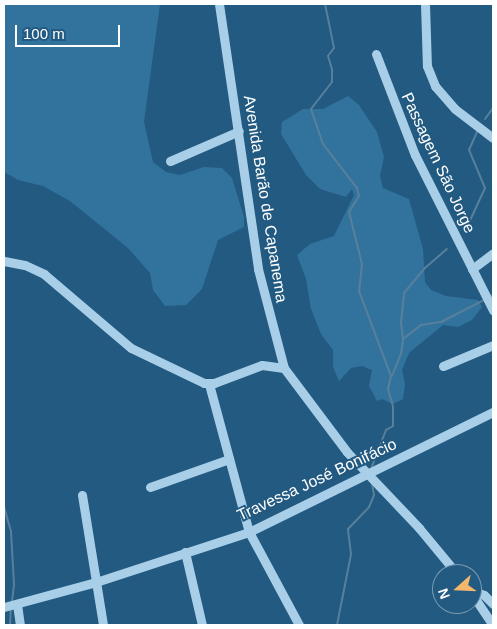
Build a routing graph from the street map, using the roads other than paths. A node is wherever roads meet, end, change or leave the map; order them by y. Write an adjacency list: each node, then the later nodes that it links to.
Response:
1 (219, 4): 4 (street, Avenida Barão de Capanema)
2 (425, 4): 5 (street)
3 (376, 54): 9 (street, Passagem São Jorge)
4 (239, 130): 6 (street); 13 (street, Avenida Barão de Capanema)
5 (493, 138)
6 (170, 161)
7 (493, 253): 9 (street)
8 (4, 261): 14 (street)
9 (472, 269): 10 (street, Passagem São Jorge)
10 (493, 310)
11 (493, 345): 12 (street)
12 (443, 366)
13 (284, 368): 14 (street); 17 (street, Avenida Barão de Capanema)
14 (209, 384): 16 (street)
15 (493, 412): 17 (street, Travessa José Bonifácio)
16 (229, 459): 18 (street); 20 (street)
17 (369, 474): 20 (street, Travessa José Bonifácio); 22 (street, Avenida Barão de Capanema)
18 (150, 487)
19 (82, 495): 23 (street)
20 (249, 532): 21 (street, Travessa José Bonifácio); 32 (street)
21 (185, 552): 23 (street, Travessa José Bonifácio); 31 (street)
22 (448, 564)
23 (96, 582): 25 (street, Travessa José Bonifácio); 30 (street)
24 (482, 598): 26 (street)
25 (17, 604): 27 (street, Travessa José Bonifácio); 29 (street)
26 (493, 604)
27 (4, 607)
28 (482, 608): 33 (street)
29 (20, 625)
30 (103, 625)
31 (202, 625)
32 (299, 625)
33 (493, 625)

